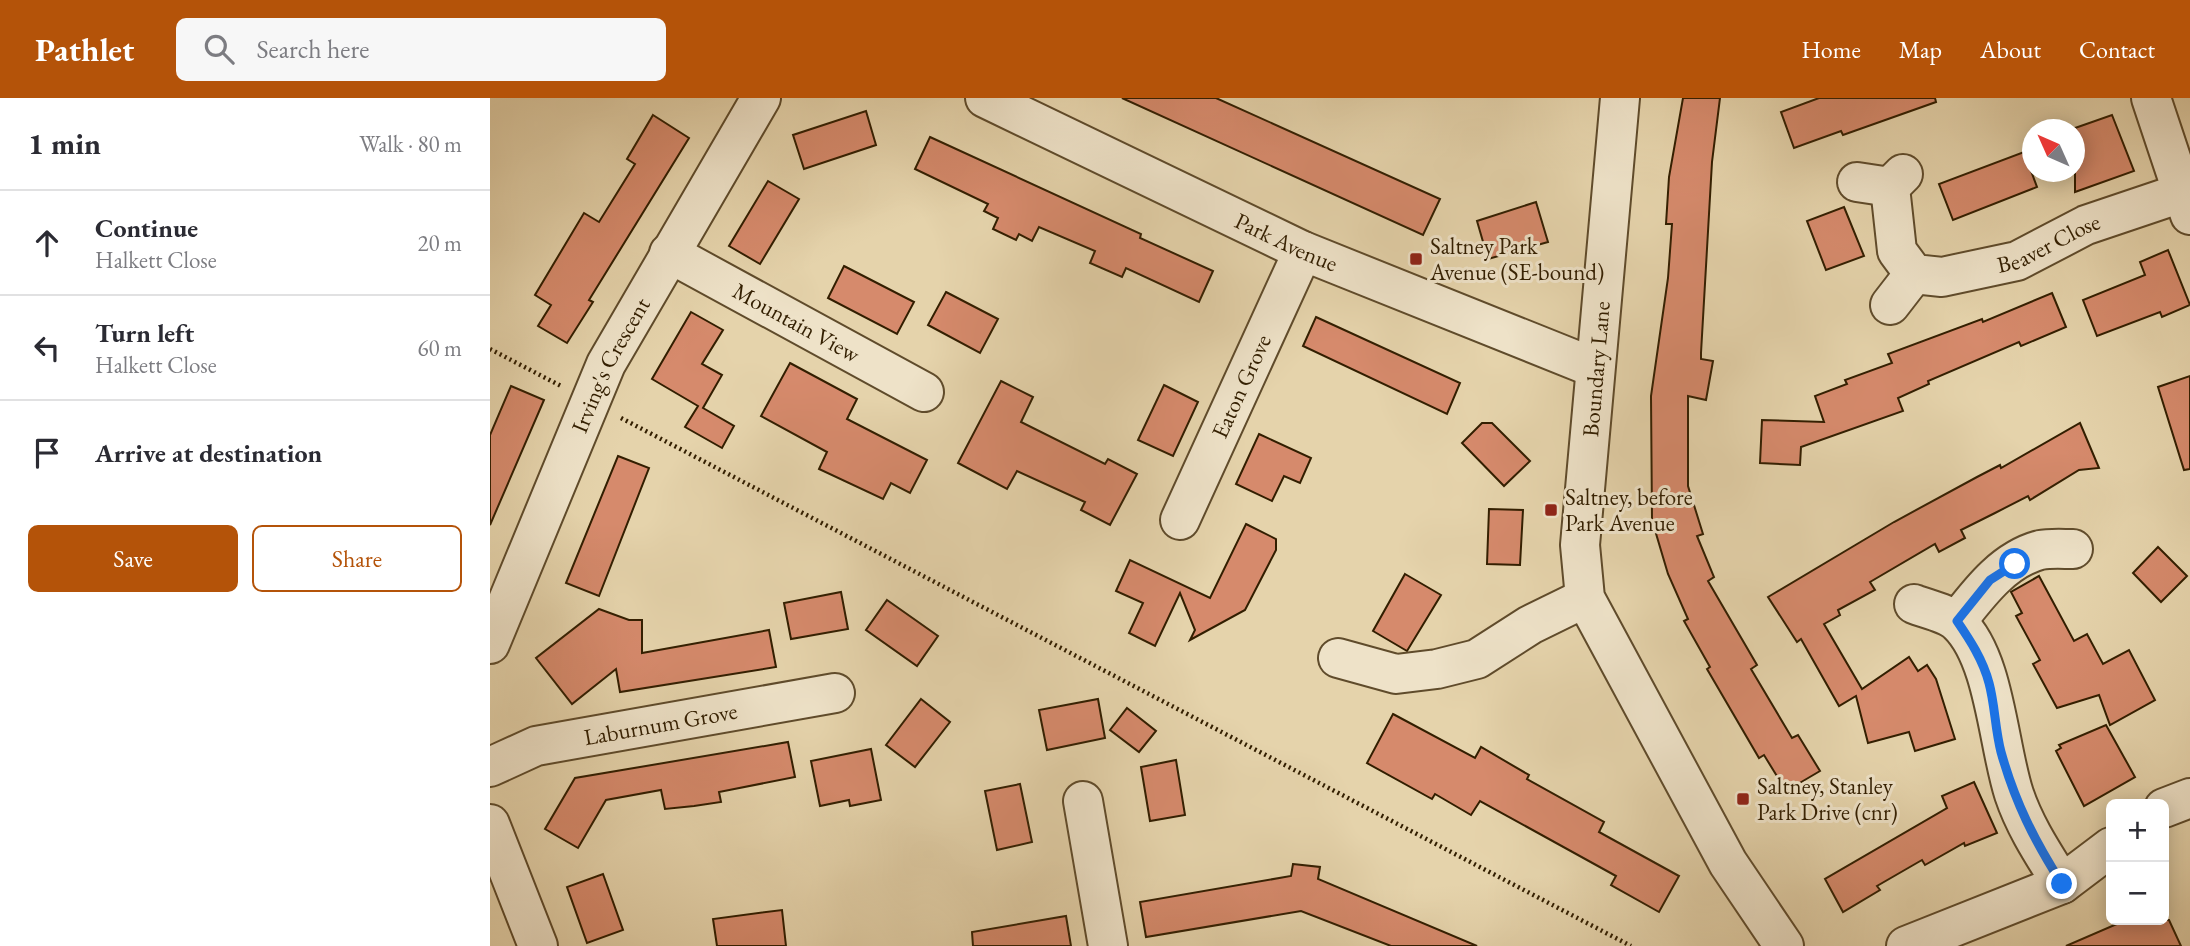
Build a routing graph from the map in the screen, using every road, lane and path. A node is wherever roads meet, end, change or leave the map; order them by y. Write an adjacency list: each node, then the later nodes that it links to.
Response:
1 (761, 98): 8 (street, Irving's Crescent)
2 (985, 98): 7 (street, Park Avenue)
3 (1620, 98): 12 (street, Boundary Lane)
4 (2151, 98): 6 (street)
5 (1883, 181): 9 (street)
6 (2185, 204): 9 (street, Beaver Close)
7 (1303, 251): 12 (street, Park Avenue); 15 (street, Eaton Grove)
8 (669, 253): 13 (street, Mountain View); 14 (street, Irving's Crescent)
9 (1914, 274): 10 (street)
10 (1890, 305)
11 (490, 349): 14 (path)
12 (1595, 368): 17 (street, Boundary Lane)
13 (923, 391)
14 (591, 402): 20 (street, Irving's Crescent); 32 (path)
15 (1180, 520)
16 (2073, 549): 19 (street)
17 (1585, 598): 21 (street); 33 (street, Boundary Lane)
18 (1914, 604): 19 (street)
19 (1957, 621): 29 (street)
20 (490, 644)
21 (1338, 658)
22 (835, 694): 23 (street, Laburnum Grove)
23 (490, 767)
24 (2190, 798): 26 (street)
25 (1083, 801): 31 (street)
26 (2169, 806)
27 (490, 824): 30 (street)
28 (2106, 851): 29 (street)
29 (2062, 884): 34 (street)
30 (538, 946)
31 (1108, 946)
32 (1631, 946)
33 (1784, 946)
34 (1906, 946)

